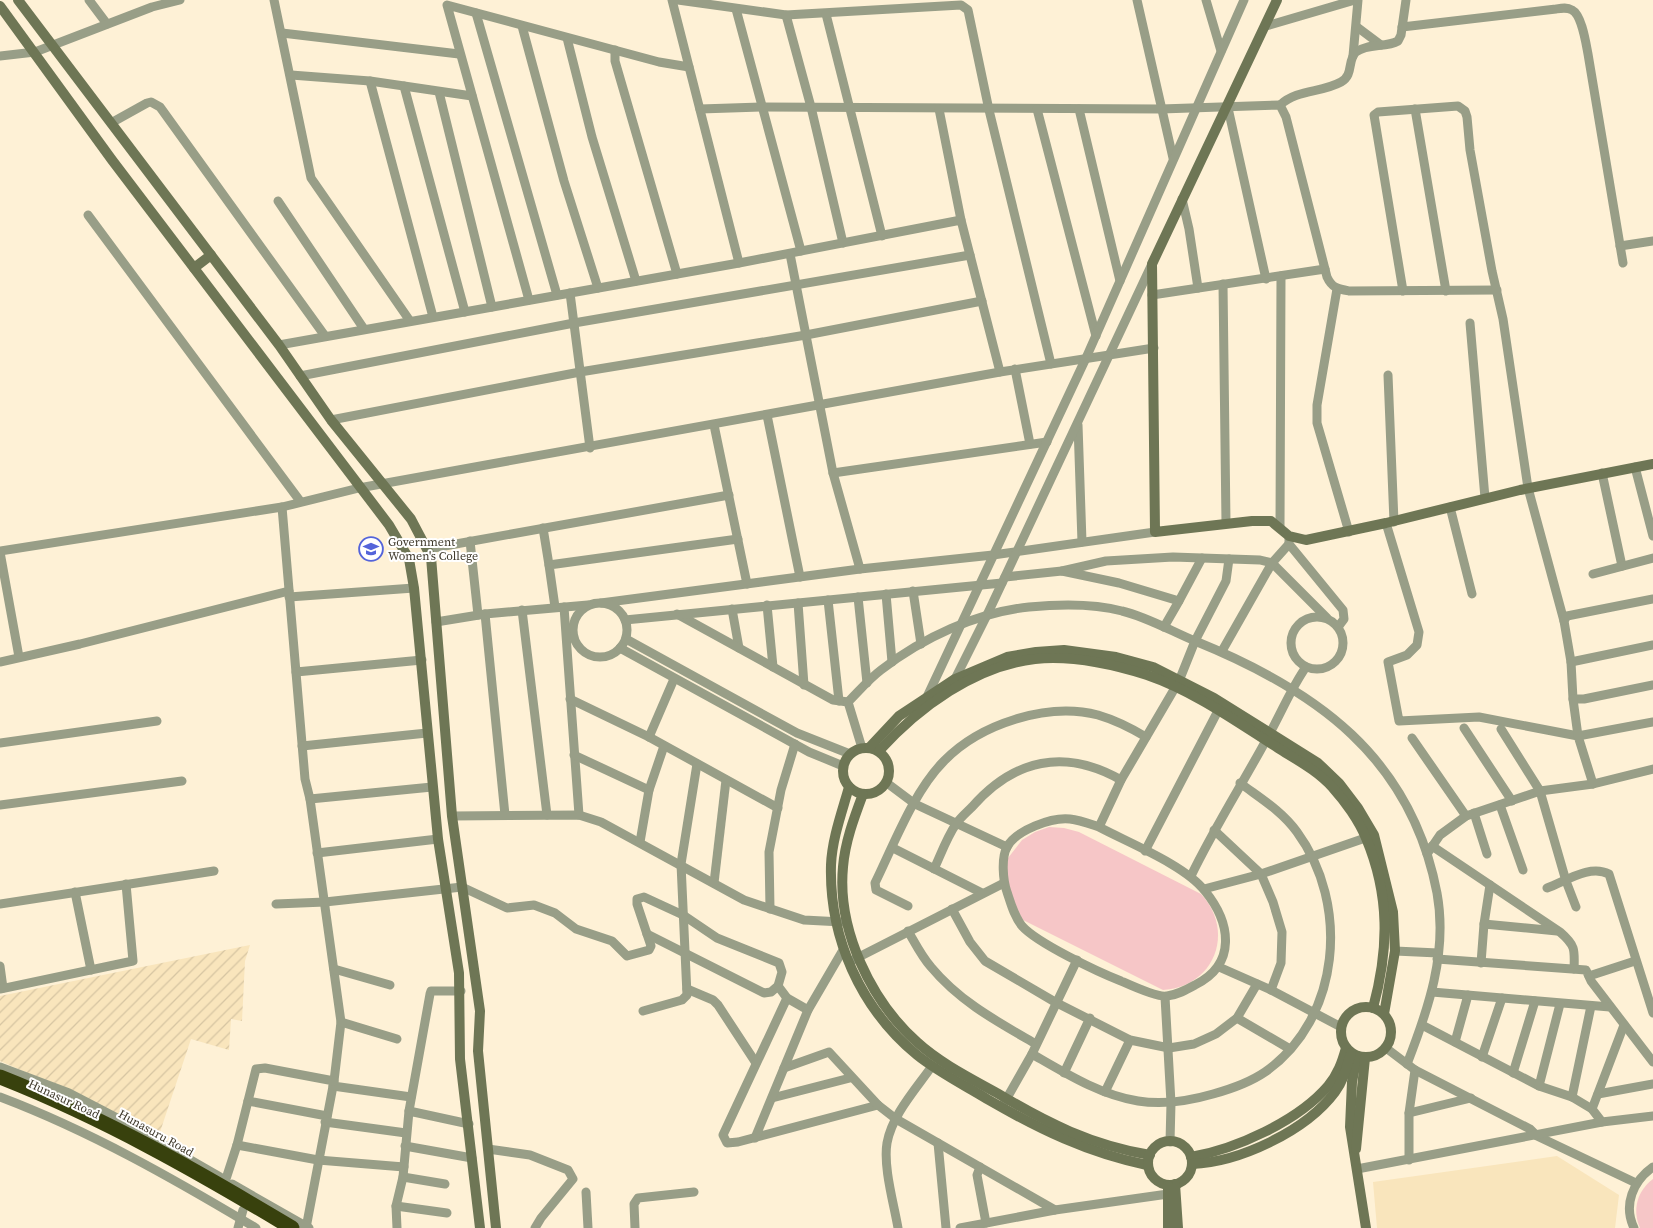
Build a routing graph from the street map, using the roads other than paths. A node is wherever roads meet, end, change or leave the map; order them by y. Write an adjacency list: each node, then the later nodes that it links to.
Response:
1 (18, 0): 27 (street)
2 (89, 0): 19 (street)
3 (180, 0): 13 (street)
4 (274, 0): 24 (street)
5 (672, 0): 34 (street)
6 (678, 0): 15 (street)
7 (1137, 0): 49 (street)
8 (1206, 0): 29 (street)
9 (1244, 0): 29 (street)
10 (1277, 0): 21 (street)
11 (1357, 0): 21 (street); 22 (street)
12 (1406, 0): 23 (street)
13 (149, 4): 19 (street)
14 (0, 6): 30 (street)
15 (736, 9): 18 (street); 41 (street)
16 (476, 13): 20 (street); 31 (street); 86 (street)
17 (826, 14): 18 (street); 43 (street); 52 (street)
18 (786, 16): 42 (street)
19 (107, 24): 27 (street)
20 (522, 26): 25 (street); 79 (street)
21 (1266, 26): 45 (street)
22 (1357, 27): 26 (street); 33 (street)
23 (1402, 27): 26 (street); 62 (street)
24 (282, 33): 31 (street); 35 (street)
25 (567, 38): 28 (street); 75 (street)
26 (1382, 45): 33 (street)
27 (53, 46): 30 (street); 53 (street)
28 (615, 50): 34 (street); 72 (street)
29 (1221, 51): 44 (street)
30 (35, 52): 32 (street); 70 (street)
31 (459, 54): 39 (street)
32 (0, 56)
33 (1353, 56): 40 (street)
34 (690, 67): 51 (street)
35 (291, 75): 36 (street); 94 (street)
36 (370, 81): 37 (street); 93 (street)
37 (404, 86): 38 (street); 92 (street)
38 (439, 92): 39 (street); 91 (street)
39 (472, 96): 88 (street)
40 (1280, 106): 45 (street); 71 (street)
41 (762, 107): 42 (street); 51 (street); 63 (street)
42 (810, 107): 43 (street); 61 (street)
43 (850, 108): 46 (street); 59 (street)
44 (1196, 108): 45 (street); 49 (street); 54 (street)
45 (1226, 108): 55 (street); 74 (street)
46 (939, 109): 52 (street); 58 (street)
47 (1037, 109): 48 (street); 52 (street); 100 (street)
48 (1079, 109): 49 (street); 76 (street)
49 (1161, 109): 54 (street)
50 (1415, 109): 82 (street); 83 (street); 84 (street)
51 (700, 110): 67 (street)
52 (989, 110): 105 (street)
53 (110, 123): 65 (street); 99 (street)
54 (1173, 158): 76 (street)
55 (1182, 199): 69 (street); 80 (street)
56 (278, 201): 97 (street)
57 (88, 215): 128 (street)
58 (961, 220): 59 (street); 66 (street)
59 (882, 236): 61 (street)
60 (1653, 241): 62 (street)
61 (843, 243): 63 (street)
62 (1620, 246): 68 (street)
63 (802, 251): 64 (street)
64 (790, 254): 67 (street); 78 (street)
65 (211, 255): 70 (street); 101 (street)
66 (970, 255): 78 (street); 89 (street)
67 (740, 263): 72 (street)
68 (1623, 263)
69 (1152, 264): 87 (street); 90 (street)
70 (194, 268): 124 (street)
71 (1325, 269): 73 (street); 81 (street)
72 (677, 274): 75 (street)
73 (1281, 276): 74 (street); 133 (street)
74 (1266, 278): 77 (street)
75 (636, 281): 79 (street)
76 (1120, 281): 100 (street)
77 (1223, 284): 80 (street); 132 (street)
78 (795, 285): 96 (street); 98 (street)
79 (598, 288): 85 (street)
80 (1198, 288): 87 (street)
81 (1337, 289): 83 (street); 136 (street)
82 (1497, 290): 84 (street); 125 (street)
83 (1403, 291): 84 (street)
84 (1446, 291)
85 (570, 293): 86 (street); 96 (street)
86 (557, 296): 88 (street)
87 (1153, 298): 90 (street); 102 (street)
88 (529, 300): 91 (street)
89 (982, 301): 98 (street); 108 (street)
90 (1133, 303): 103 (street)
91 (492, 307): 92 (street)
92 (465, 312): 93 (street)
93 (432, 317): 94 (street)
94 (410, 321): 97 (street)
95 (1470, 322): 127 (street)
96 (574, 323): 107 (street); 110 (street)
97 (364, 329): 99 (street)
98 (806, 335): 107 (street); 111 (street)
99 (325, 336): 101 (street)
100 (1096, 336): 104 (street)
101 (279, 344): 110 (street)
102 (1154, 348): 103 (street); 135 (street)
103 (1110, 353): 104 (street); 114 (street)
104 (1086, 358): 105 (street); 116 (street)
105 (1051, 364): 106 (street)
106 (1015, 369): 108 (street); 117 (street)
107 (580, 372): 113 (street); 118 (street)
108 (1000, 372): 111 (street)
109 (1388, 374): 131 (street)
110 (300, 376): 113 (street)
111 (819, 405): 112 (street); 121 (street)
112 (767, 415): 115 (street); 155 (street)
113 (331, 420): 123 (street)
114 (1078, 422): 141 (street); 143 (street)
115 (714, 425): 118 (street); 126 (street)
116 (1047, 442): 117 (street); 145 (street)
117 (1030, 444): 121 (street)
118 (590, 448): 123 (street)
119 (1653, 464): 120 (street)
120 (1635, 467): 122 (street); 137 (street)
121 (833, 473): 152 (street)
122 (1602, 473): 125 (street); 151 (street)
123 (381, 484): 124 (street); 142 (street)
124 (359, 488): 128 (street); 159 (street)
125 (1528, 488): 127 (street); 181 (street)
126 (729, 495): 134 (street); 138 (street)
127 (1485, 498): 130 (street)
128 (300, 501): 129 (street)
129 (282, 507): 144 (street); 161 (street)
130 (1450, 507): 131 (street); 163 (street)
131 (1390, 522): 136 (street); 221 (street)
132 (1226, 523): 133 (street); 135 (street)
133 (1280, 527): 139 (street)
134 (544, 528): 140 (street); 150 (street)
135 (1155, 532): 141 (street)
136 (1349, 532): 139 (street)
137 (1653, 536)
138 (738, 539): 150 (street); 157 (street)
139 (1289, 540): 149 (street); 185 (street)
140 (470, 542): 142 (street); 176 (street)
141 (1082, 542): 143 (street)
142 (428, 549): 182 (street)
143 (1017, 551): 145 (street); 156 (street)
144 (0, 552): 170 (street)
145 (993, 555): 152 (street); 158 (street)
146 (1202, 558): 148 (street); 153 (street); 167 (street)
147 (1653, 558): 151 (street)
148 (1229, 559): 149 (street); 187 (street)
149 (1272, 563): 179 (street); 192 (street)
150 (549, 565): 173 (street)
151 (1622, 566): 154 (street)
152 (860, 569): 155 (street)
153 (1062, 571): 156 (street); 167 (street)
154 (1593, 574)
155 (800, 577): 157 (street)
156 (1004, 580): 158 (street); 178 (street)
157 (748, 584): 168 (street)
158 (980, 585): 160 (street); 183 (street)
159 (414, 588): 161 (street); 194 (street)
160 (913, 591): 162 (street); 188 (street)
161 (289, 594): 193 (street); 200 (street)
162 (886, 594): 164 (street); 196 (street)
163 (1472, 594)
164 (858, 597): 166 (street); 203 (street)
165 (1653, 599): 181 (street)
166 (828, 600): 169 (street); 212 (street)
167 (1179, 601): 184 (street)
168 (601, 603): 171 (street); 180 (street)
169 (798, 603): 172 (street); 204 (street)
170 (5, 604): 193 (street)
171 (590, 605): 173 (street); 190 (street)
172 (767, 606): 174 (street); 198 (street)
173 (559, 607): 175 (street); 210 (street)
174 (732, 609): 177 (street); 191 (street)
175 (522, 610): 176 (street); 254 (street)
176 (482, 614): 182 (street); 253 (street)
177 (677, 614): 180 (street); 191 (street)
178 (987, 615): 183 (street); 184 (street); 202 (street)
179 (1327, 618): 185 (street); 199 (street)
180 (625, 620): 186 (street)
181 (1564, 620): 197 (street)
182 (436, 622): 257 (street)
183 (962, 624): 188 (street); 209 (street)
184 (1164, 627): 187 (street)
185 (1338, 627): 199 (street)
186 (626, 639): 190 (street); 231 (street)
187 (1195, 641): 192 (street); 205 (street)
188 (921, 644): 196 (street)
189 (1653, 645): 197 (street)
190 (620, 648): 201 (street)
191 (739, 648): 198 (street)
192 (1222, 651): 207 (street)
193 (19, 658): 195 (street)
194 (422, 660): 200 (street); 219 (street)
195 (0, 662)
196 (892, 662): 203 (street)
197 (1572, 662): 211 (street)
198 (773, 667): 204 (street)
199 (1306, 667): 207 (street)
200 (296, 672): 227 (street)
201 (674, 679): 222 (street); 226 (street)
202 (955, 679): 205 (street); 208 (street); 209 (street)
203 (867, 683): 212 (street)
204 (804, 684): 212 (street)
205 (1177, 684): 208 (street); 213 (street); 223 (street)
206 (1653, 685): 211 (street)
207 (1290, 689): 220 (street); 266 (street)
208 (947, 694): 214 (street)
209 (927, 697): 214 (street); 229 (street)
210 (570, 699): 222 (street); 232 (street)
211 (1573, 699): 221 (street)
212 (844, 702): 229 (street)
213 (1221, 707): 220 (street); 267 (street)
214 (921, 711): 230 (street)
215 (157, 721): 225 (street)
216 (1653, 722): 221 (street)
217 (1464, 728): 248 (street)
218 (1501, 730): 245 (street)
219 (427, 732): 227 (street); 242 (street)
220 (1268, 736): 240 (street); 261 (street)
221 (1578, 736): 241 (street)
222 (649, 737): 228 (street)
223 (1146, 737): 237 (street); 249 (street)
224 (1412, 738): 256 (street)
225 (0, 743)
226 (795, 744): 234 (street); 252 (street)
227 (302, 746): 247 (street)
228 (664, 746): 233 (street); 244 (street)
229 (865, 748): 230 (street); 231 (street)
230 (879, 751): 239 (street)
231 (850, 754): 234 (street)
232 (574, 755): 244 (street); 255 (street)
233 (697, 764): 236 (street); 271 (street)
234 (843, 766): 243 (street)
235 (1653, 769): 241 (street)
236 (726, 780): 252 (street); 278 (street)
237 (1121, 780): 258 (street); 259 (street)
238 (182, 781): 250 (street)
239 (887, 783): 246 (street); 249 (street)
240 (1240, 783): 260 (street); 270 (street)
241 (1593, 784): 245 (street)
242 (432, 787): 247 (street); 262 (street)
243 (849, 787): 246 (street); 296 (street)
244 (649, 790): 263 (street)
245 (1540, 792): 248 (street); 277 (street)
246 (863, 794): 296 (street)
247 (310, 799): 268 (street)
248 (1512, 801): 251 (street)
249 (915, 804): 258 (street); 265 (street)
250 (0, 805)
251 (1500, 805): 256 (street); 273 (street)
252 (778, 808): 293 (street)
253 (505, 815): 254 (street); 257 (street)
254 (546, 815): 255 (street)
255 (579, 815): 263 (street)
256 (1470, 815): 266 (street); 269 (street)
257 (452, 816): 282 (street)
258 (956, 824): 264 (street); 272 (street)
259 (1099, 827): 264 (street); 267 (street)
260 (1214, 830): 275 (street); 276 (street)
261 (1370, 836): 270 (street); 302 (street); 333 (street)
262 (438, 839): 268 (street); 285 (street)
263 (640, 842): 271 (street)
264 (1007, 847): 279 (street)
265 (892, 848): 272 (street); 291 (street)
266 (1429, 850): 281 (street); 304 (street)
267 (1145, 851): 276 (street)
268 (317, 853): 288 (street)
269 (1488, 854)
270 (1312, 856): 275 (street); 336 (street)
271 (680, 864): 278 (street); 295 (street)
272 (934, 869): 287 (street)
273 (1523, 870)
274 (214, 871): 280 (street)
275 (1261, 874): 284 (street); 321 (street)
276 (1191, 876): 284 (street)
277 (1566, 881): 283 (street); 292 (street); 307 (street)
278 (714, 883): 293 (street)
279 (1004, 883): 287 (street); 306 (street)
280 (126, 884): 286 (street); 313 (street)
281 (1490, 885): 297 (street); 299 (street)
282 (462, 887): 285 (street); 300 (street); 396 (street)
283 (1546, 888)
284 (1204, 889): 311 (street)
285 (446, 890): 288 (street); 322 (street)
286 (75, 892): 289 (street); 313 (street)
287 (982, 894): 294 (street)
288 (325, 902): 290 (street); 312 (street)
289 (0, 904)
290 (276, 904)
291 (908, 906)
292 (1576, 907)
293 (770, 909): 296 (street)
294 (952, 909): 298 (street); 329 (street)
295 (683, 914): 300 (street); 303 (street); 318 (street)
296 (843, 922): 301 (street); 305 (street)
297 (1484, 924): 299 (street); 309 (street)
298 (908, 931): 305 (street); 348 (street)
299 (1560, 932): 314 (street)
300 (647, 934): 303 (street)
301 (843, 950): 308 (street); 334 (street)
302 (1395, 951): 304 (street); 338 (street)
303 (684, 952): 318 (street); 320 (street)
304 (1438, 956): 309 (street); 323 (street)
305 (858, 957): 308 (street); 378 (street)
306 (1078, 960): 325 (street); 329 (street)
307 (1635, 961): 315 (street); 337 (street)
308 (848, 963): 358 (street)
309 (1482, 963): 314 (street)
310 (0, 966): 319 (street)
311 (1219, 967): 316 (street); 325 (street)
312 (334, 969): 317 (street); 341 (street)
313 (92, 970): 319 (street)
314 (1574, 970): 315 (street)
315 (1588, 976): 332 (street)
316 (1257, 984): 321 (street); 340 (street)
317 (390, 985)
318 (778, 986): 326 (street)
319 (1, 988)
320 (687, 989): 335 (street); 356 (street)
321 (1271, 990): 336 (street)
322 (461, 991): 373 (street); 388 (street)
323 (1432, 992): 324 (street); 342 (street)
324 (1468, 995): 327 (street); 347 (street)
325 (1165, 997): 349 (street)
326 (787, 998): 334 (street); 356 (street)
327 (1502, 998): 328 (street); 354 (street)
328 (1535, 1001): 330 (street); 363 (street)
329 (1056, 1002): 339 (street); 348 (street)
330 (1560, 1004): 331 (street); 368 (street)
331 (1591, 1006): 332 (street); 374 (street)
332 (1610, 1007): 343 (street)
333 (1373, 1008): 338 (street); 344 (street)
334 (808, 1010): 360 (street)
335 (643, 1011)
336 (1315, 1013): 344 (street); 351 (street)
337 (1653, 1013)
338 (1384, 1014): 350 (street)
339 (1090, 1018): 346 (street); 362 (street)
340 (1237, 1018): 349 (street); 351 (street)
341 (340, 1022): 345 (street); 366 (street)
342 (1422, 1025): 347 (street); 357 (street)
343 (1624, 1025): 355 (street); 371 (street)
344 (1341, 1027): 353 (street)
345 (397, 1039)
346 (1130, 1040): 349 (street); 370 (street)
347 (1455, 1042): 354 (street)
348 (1036, 1044): 352 (street)
349 (1169, 1048): 379 (street)
350 (1386, 1048): 353 (street); 357 (street)
351 (1290, 1049): 379 (street)
352 (1032, 1054): 362 (street); 378 (street)
353 (1354, 1054): 401 (street); 404 (street)
354 (1482, 1057): 363 (street)
355 (1653, 1062)
356 (756, 1063): 391 (street)
357 (1407, 1064): 361 (street)
358 (932, 1066): 378 (street); 386 (street)
359 (0, 1067): 407 (street)
360 (784, 1068): 365 (street); 375 (street)
361 (1415, 1070): 376 (street); 383 (street)
362 (1064, 1073): 370 (street)
363 (1513, 1073): 368 (street)
364 (0, 1077): 407 (highway, Hunasuru Road)
365 (850, 1078): 375 (street); 380 (street)
366 (334, 1084): 373 (street); 377 (street); 385 (street)
367 (1653, 1084): 371 (street)
368 (1539, 1086): 374 (street)
369 (0, 1087): 415 (highway, Hunasur Road)
370 (1105, 1092): 379 (street)
371 (1598, 1094): 381 (street)
372 (0, 1097): 415 (street)
373 (411, 1097): 382 (street)
374 (1572, 1097): 381 (street)
375 (772, 1098): 391 (street)
376 (1471, 1098): 383 (street); 390 (street)
377 (248, 1101): 385 (street); 394 (street)
378 (1004, 1103): 399 (street)
379 (1171, 1103): 392 (street)
380 (878, 1105): 386 (street); 391 (street)
381 (1592, 1108): 387 (street)
382 (409, 1111): 388 (street); 389 (street)
383 (1410, 1113): 400 (street)
384 (1653, 1116): 387 (street)
385 (326, 1119): 389 (street); 398 (street)
386 (896, 1119): 393 (street); 427 (street)
387 (1602, 1122): 390 (street)
388 (469, 1124): 397 (street)
389 (406, 1133): 395 (street)
390 (1537, 1136): 400 (street); 406 (street)
391 (755, 1138)
392 (1170, 1142): 399 (street); 401 (street)
393 (938, 1143): 402 (street); 428 (street)
394 (237, 1146): 398 (street); 407 (street)
395 (405, 1146): 397 (street); 405 (street)
396 (488, 1149): 423 (street); 424 (street)
397 (472, 1158): 422 (street)
398 (318, 1160): 405 (street); 420 (street)
399 (1148, 1160): 409 (street)
400 (1409, 1160): 404 (street)
401 (1191, 1161): 409 (street)
402 (980, 1167): 413 (street); 416 (street)
403 (1653, 1167): 406 (street)
404 (1357, 1169): 432 (street)
405 (403, 1172): 408 (street); 412 (street)
406 (1636, 1183): 433 (street)
407 (225, 1184): 420 (highway, Hunasuru Road)
408 (445, 1184)
409 (1171, 1188): 413 (street); 430 (street); 431 (street)
410 (586, 1192): 425 (street)
411 (694, 1192): 426 (street)
412 (396, 1206): 414 (street); 421 (street)
413 (1055, 1210): 416 (street)
414 (447, 1213)
415 (242, 1214): 417 (street); 418 (street); 419 (highway, Hunasur Road)
416 (986, 1223): 429 (street)
417 (238, 1228)
418 (256, 1228)
419 (272, 1228)
420 (303, 1228)
421 (397, 1228)
422 (480, 1228)
423 (496, 1228)
424 (535, 1228)
425 (588, 1228)
426 (635, 1228)
427 (898, 1228)
428 (946, 1228)
429 (960, 1228)
430 (1168, 1228)
431 (1178, 1228)
432 (1366, 1228)
433 (1634, 1228)

